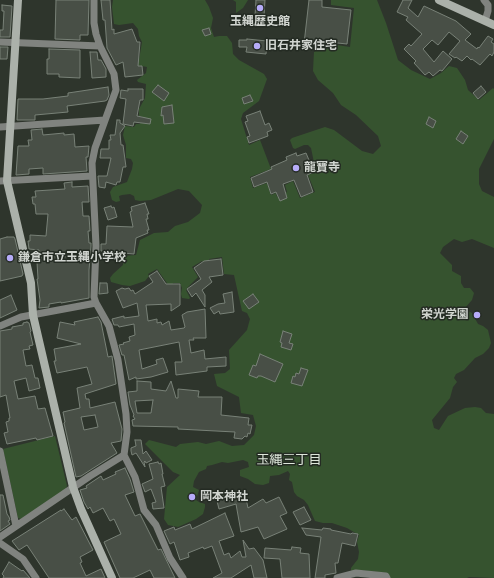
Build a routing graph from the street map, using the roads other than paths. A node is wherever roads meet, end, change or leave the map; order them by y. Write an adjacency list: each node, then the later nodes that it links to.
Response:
1 (18, 0): 8 (street)
2 (94, 0): 9 (street)
3 (439, 0): 5 (street)
4 (484, 0): 5 (street)
5 (485, 20): 6 (street)
6 (494, 25)
7 (0, 42): 8 (street)
8 (16, 42): 9 (street); 11 (street)
9 (100, 46): 10 (street)
10 (105, 120): 11 (street); 13 (street)
11 (10, 126): 12 (street); 14 (street)
12 (0, 127)
13 (92, 176): 14 (street); 15 (street)
14 (3, 181): 16 (street)
15 (96, 303): 16 (street); 19 (street)
16 (33, 315): 17 (street); 20 (street)
17 (0, 326)
18 (0, 451): 21 (street)
19 (124, 455): 20 (street); 26 (street)
20 (73, 487): 21 (street); 25 (street)
21 (16, 526): 22 (street)
22 (0, 537)
23 (0, 543): 24 (street)
24 (36, 578)
25 (112, 578)
26 (184, 578)
27 (337, 578): 28 (street)
28 (387, 578)

